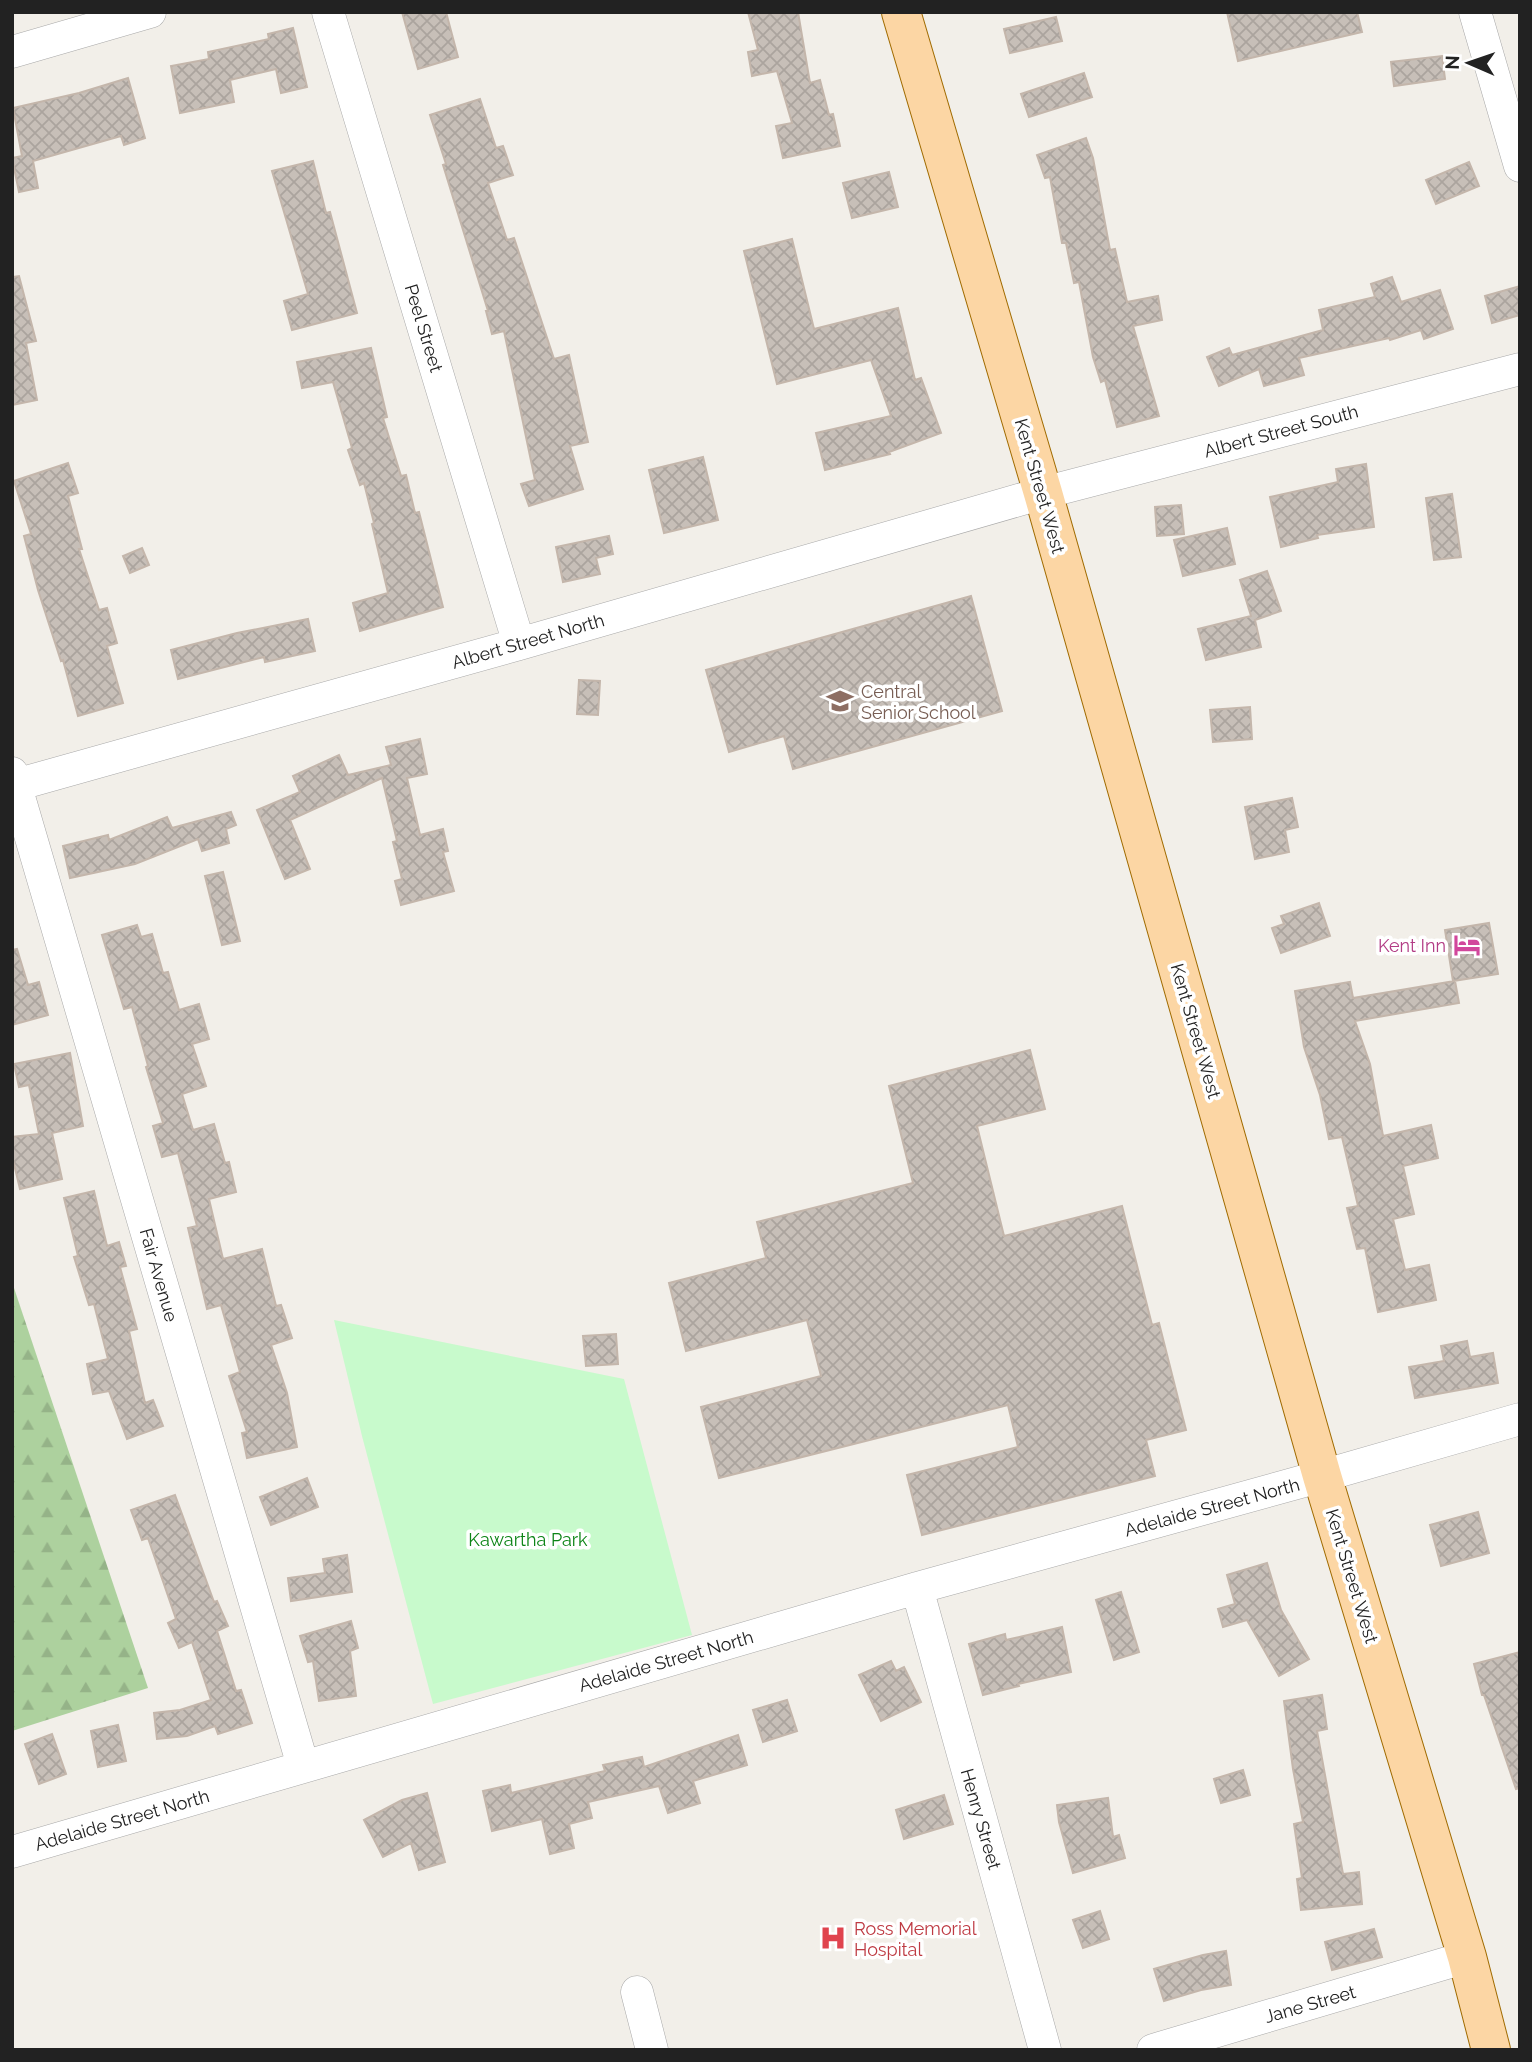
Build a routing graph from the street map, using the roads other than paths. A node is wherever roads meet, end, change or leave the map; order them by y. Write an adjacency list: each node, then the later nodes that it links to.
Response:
1 (150, 12): 5 (street)
2 (328, 12): 9 (street, Peel Street)
3 (901, 12): 8 (main road, Kent Street West)
4 (1475, 12): 6 (street)
5 (12, 52)
6 (1520, 166)
7 (1520, 369): 8 (street, Albert Street South)
8 (1043, 493): 9 (street, Albert Street North); 12 (main road, Kent Street West)
9 (520, 644): 10 (street, Albert Street North)
10 (13, 781): 14 (street, Fair Avenue)
11 (1520, 1419): 12 (street, Adelaide Street North)
12 (1322, 1476): 13 (street, Adelaide Street North); 16 (main road, Kent Street West)
13 (917, 1588): 14 (street, Adelaide Street North); 19 (street, Henry Street)
14 (303, 1766): 15 (street, Adelaide Street North)
15 (12, 1852)
16 (1467, 1957): 20 (street, Jane Street); 21 (main road, Kent Street West)
17 (637, 1992): 18 (street)
18 (652, 2050)
19 (1045, 2050)
20 (1153, 2050)
21 (1491, 2050)

